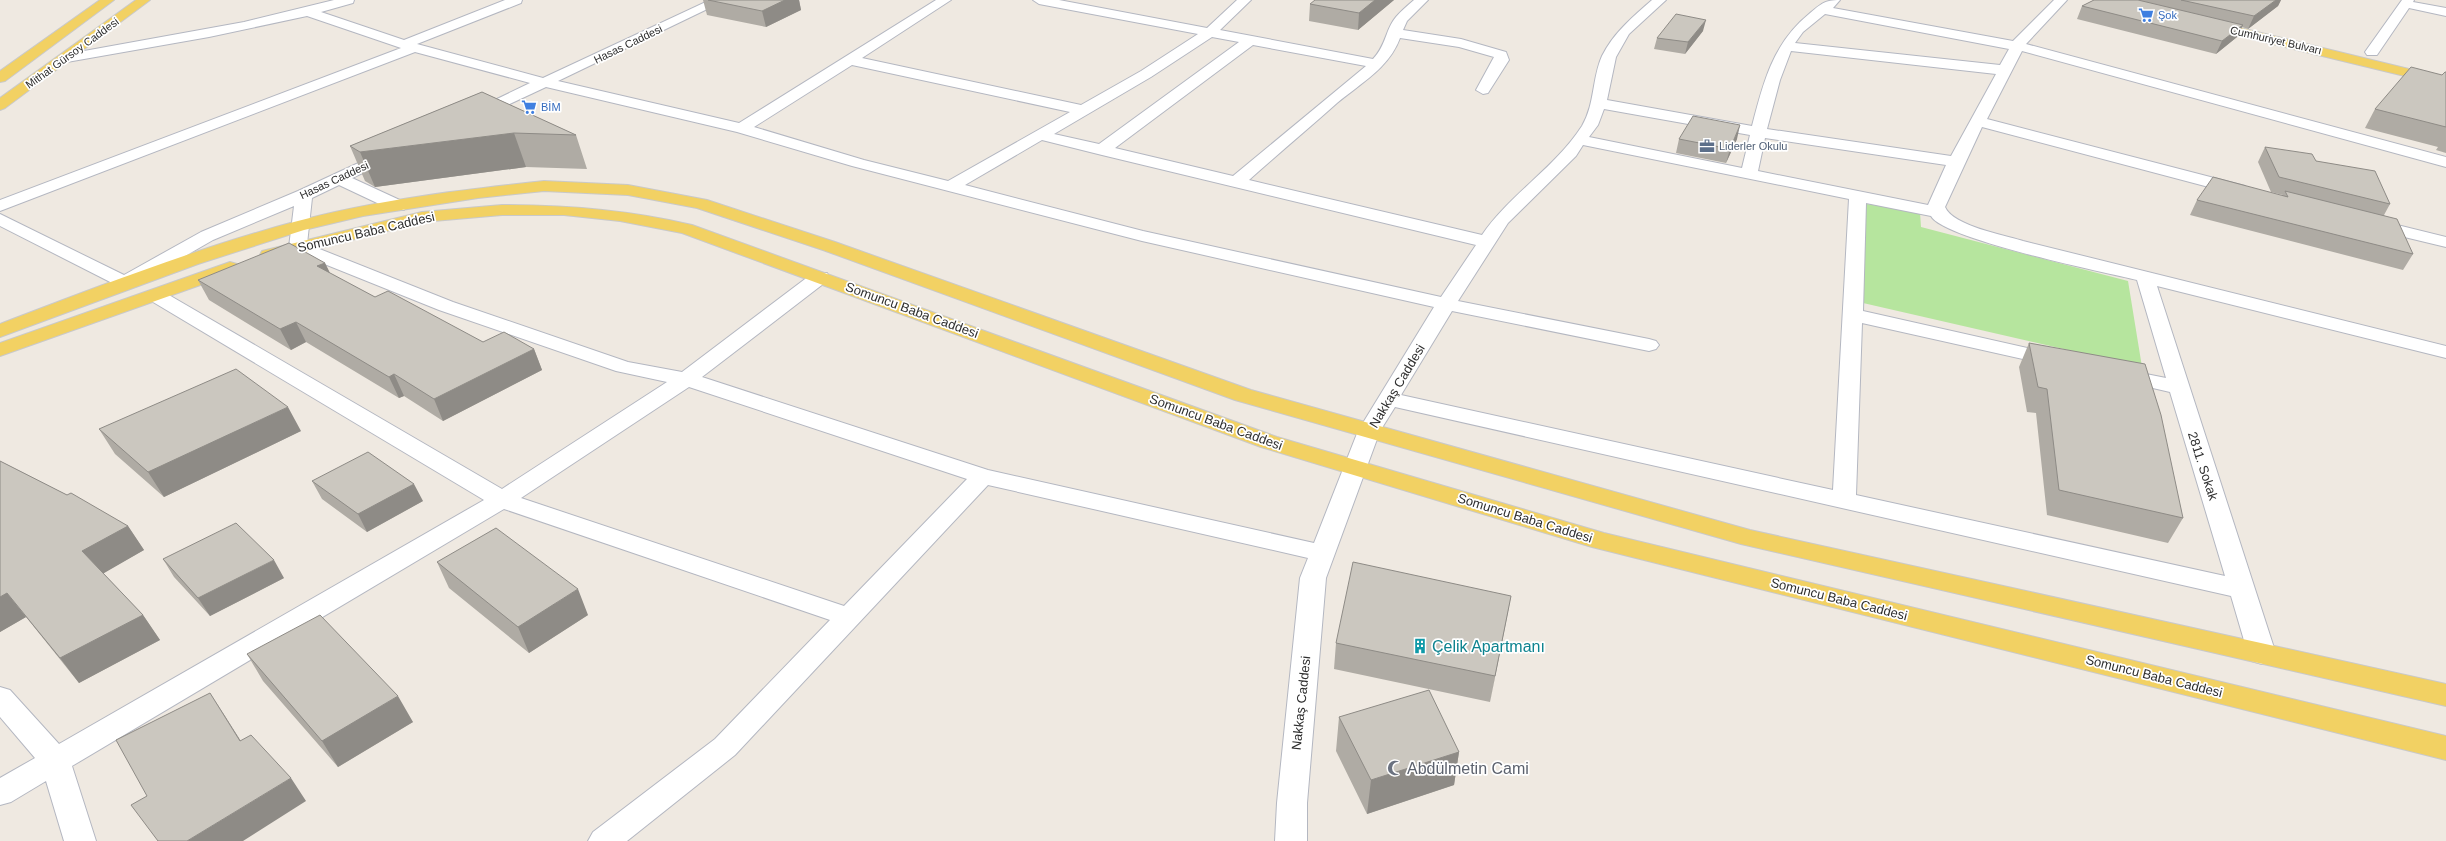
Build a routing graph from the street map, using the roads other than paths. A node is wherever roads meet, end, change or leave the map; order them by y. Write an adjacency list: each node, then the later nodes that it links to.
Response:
1 (108, 0): 28 (main road, Mithat Gürsoy Caddesi)
2 (144, 0): 23 (main road, Mithat Gürsoy Caddesi)
3 (348, 0): 14 (street)
4 (516, 0): 19 (street)
5 (720, 0): 30 (street, Hasas Caddesi)
6 (945, 0): 24 (street)
7 (1039, 0): 16 (street)
8 (1245, 0): 16 (street)
9 (1422, 0): 17 (street)
10 (1660, 0): 32 (street, Nakkaş Caddesi)
11 (2061, 0): 21 (street)
12 (2407, 2): 15 (street); 22 (street)
13 (1829, 5): 20 (street); 21 (street)
14 (309, 12): 19 (street); 23 (street)
15 (2446, 12)
16 (1209, 33): 18 (street); 34 (street)
17 (1394, 33): 25 (street); 31 (street)
18 (1250, 40): 25 (street); 42 (street)
19 (410, 46): 30 (street); 52 (street)
20 (1787, 46): 26 (street); 38 (street)
21 (2017, 46): 26 (street); 44 (street)
22 (2372, 52): 27 (main road, Cumhuriyet Bulvarı); 29 (main road, Cumhuriyet Bulvarı)
23 (67, 58): 33 (main road, Mithat Gürsoy Caddesi)
24 (850, 60): 34 (street); 37 (street)
25 (1376, 64): 47 (street)
26 (2004, 70): 35 (street)
27 (2446, 70)
28 (0, 78)
29 (2446, 82)
30 (546, 83): 36 (street, Hasas Caddesi); 37 (street)
31 (1483, 90)
32 (1599, 103): 38 (street); 40 (street, Nakkaş Caddesi)
33 (0, 105)
34 (1084, 110): 39 (street)
35 (1977, 121): 43 (street); 49 (street)
36 (460, 122)
37 (741, 128): 48 (street)
38 (1757, 132): 43 (street); 45 (street)
39 (1040, 135): 42 (street); 48 (street)
40 (1580, 140): 45 (street); 58 (street, Nakkaş Caddesi)
41 (402, 148): 46 (street, Hasas Caddesi)
42 (1102, 150): 47 (street)
43 (1956, 162): 54 (street)
44 (2446, 162)
45 (1749, 175): 51 (street)
46 (338, 178): 50 (street, Hasas Caddesi); 53 (street)
47 (1236, 182): 58 (street)
48 (950, 187): 64 (street)
49 (2252, 193)
50 (304, 194): 57 (street); 62 (street, Hasas Caddesi)
51 (1858, 197): 54 (street); 65 (street)
52 (0, 206)
53 (398, 206): 57 (main road, Somuncu Baba Caddesi); 75 (main road, Somuncu Baba Caddesi)
54 (1938, 212): 61 (street)
55 (0, 219): 62 (street)
56 (2361, 220): 59 (street)
57 (298, 236): 60 (main road, Somuncu Baba Caddesi); 62 (main road, Somuncu Baba Caddesi); 63 (main road, Somuncu Baba Caddesi); 72 (street)
58 (1487, 242): 64 (street, Nakkaş Caddesi)
59 (2446, 242)
60 (820, 277): 72 (street); 76 (main road, Somuncu Baba Caddesi)
61 (2145, 277): 69 (street); 73 (street, 2811. Sokak)
62 (124, 283): 66 (main road, Somuncu Baba Caddesi)
63 (156, 295): 68 (main road, Somuncu Baba Caddesi); 78 (street)
64 (1446, 304): 67 (street); 74 (street, Nakkaş Caddesi)
65 (1852, 315): 70 (street); 79 (street)
66 (0, 331)
67 (1648, 345)
68 (0, 350)
69 (2446, 352)
70 (2070, 363)
71 (2101, 370): 73 (street)
72 (686, 379): 77 (street); 78 (street)
73 (2178, 387): 81 (street, 2811. Sokak)
74 (1389, 398): 75 (street, Nakkaş Caddesi); 79 (street)
75 (1369, 431): 76 (street, Nakkaş Caddesi); 83 (main road, Somuncu Baba Caddesi)
76 (1354, 467): 80 (street, Nakkaş Caddesi); 86 (main road, Somuncu Baba Caddesi)
77 (983, 476): 80 (street); 82 (street)
78 (502, 500): 82 (street); 87 (street)
79 (1844, 500): 81 (street)
80 (1322, 553): 91 (street, Nakkaş Caddesi)
81 (2242, 589): 83 (street, 2811. Sokak)
82 (849, 617): 90 (street)
83 (2262, 654): 84 (main road, Somuncu Baba Caddesi)
84 (2446, 695)
85 (0, 698): 87 (street)
86 (2446, 748)
87 (55, 760): 88 (street); 89 (street)
88 (0, 793)
89 (80, 841)
90 (604, 841)
91 (1291, 841)

